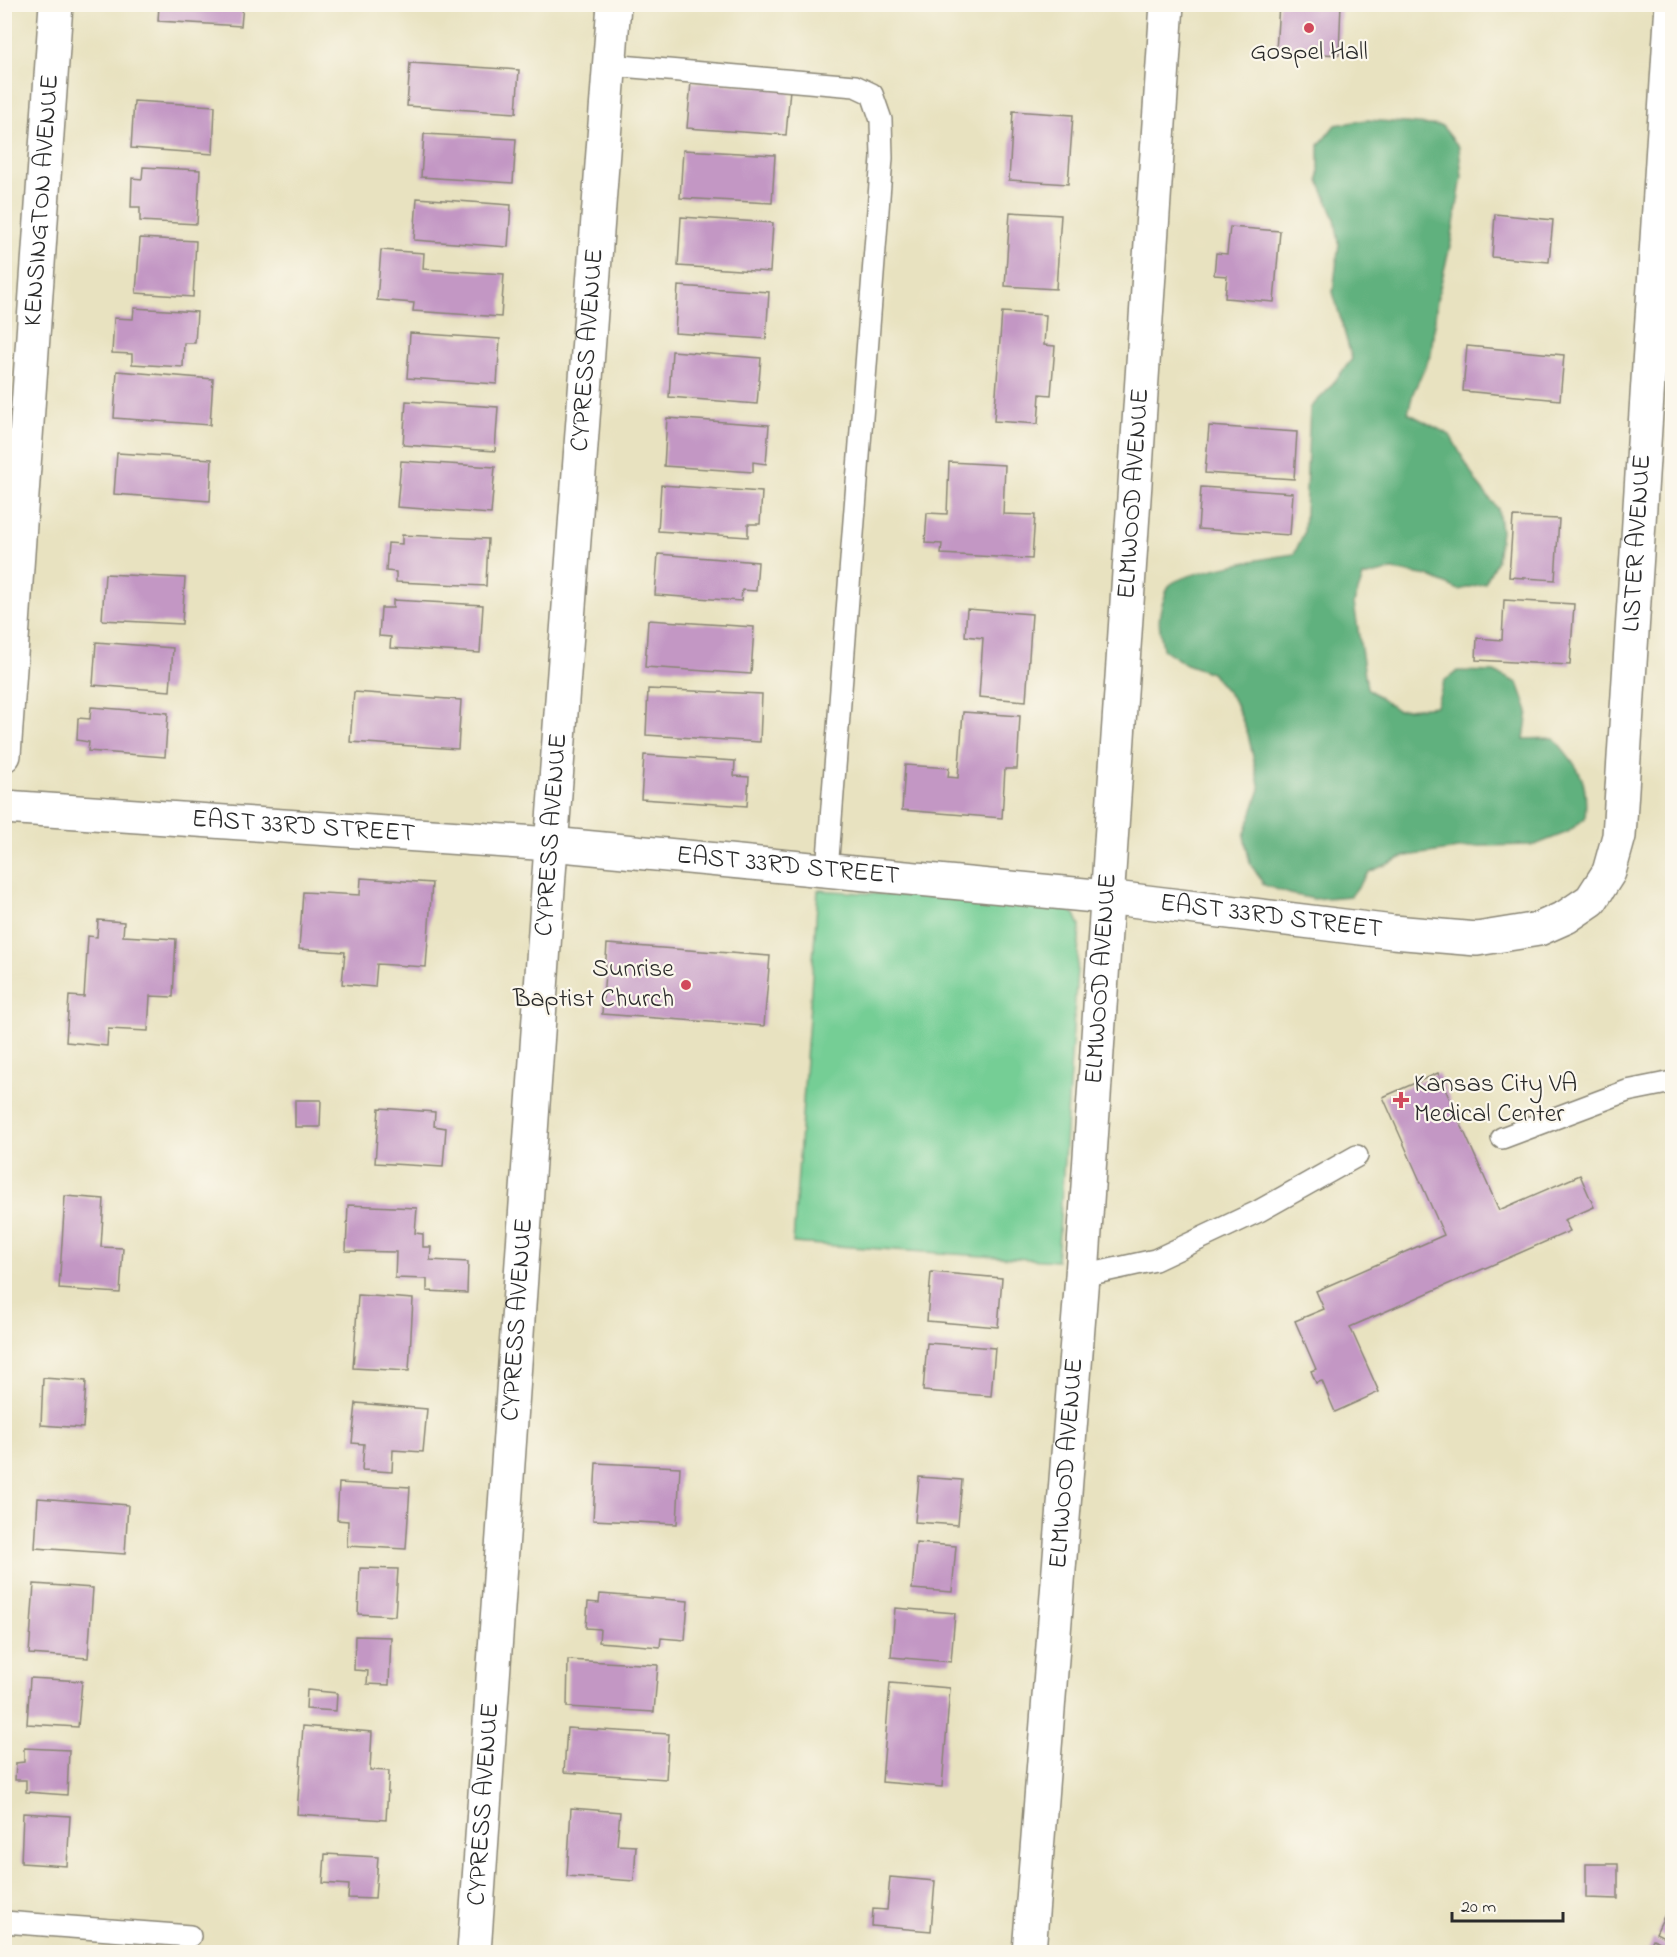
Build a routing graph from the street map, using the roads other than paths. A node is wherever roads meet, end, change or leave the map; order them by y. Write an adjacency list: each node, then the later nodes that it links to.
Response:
1 (56, 4): 6 (street, KENSINGTON AVENUE)
2 (614, 4): 5 (street, CYPRESS AVENUE)
3 (1167, 4): 10 (street, ELMWOOD AVENUE)
4 (1672, 4): 11 (street, LISTER AVENUE)
5 (609, 66): 8 (street, CYPRESS AVENUE); 9 (lane)
6 (4, 755)
7 (4, 807): 8 (street, EAST 33RD STREET)
8 (551, 844): 9 (street, EAST 33RD STREET); 18 (street, CYPRESS AVENUE)
9 (827, 871): 10 (street, EAST 33RD STREET)
10 (1106, 897): 11 (street, EAST 33RD STREET); 15 (street, ELMWOOD AVENUE)
11 (1566, 917)
12 (1672, 1082): 13 (lane)
13 (1502, 1138)
14 (1357, 1156): 15 (lane)
15 (1082, 1276): 19 (street, ELMWOOD AVENUE)
16 (4, 1922): 17 (lane)
17 (190, 1936)
18 (474, 1953)
19 (1029, 1953)

